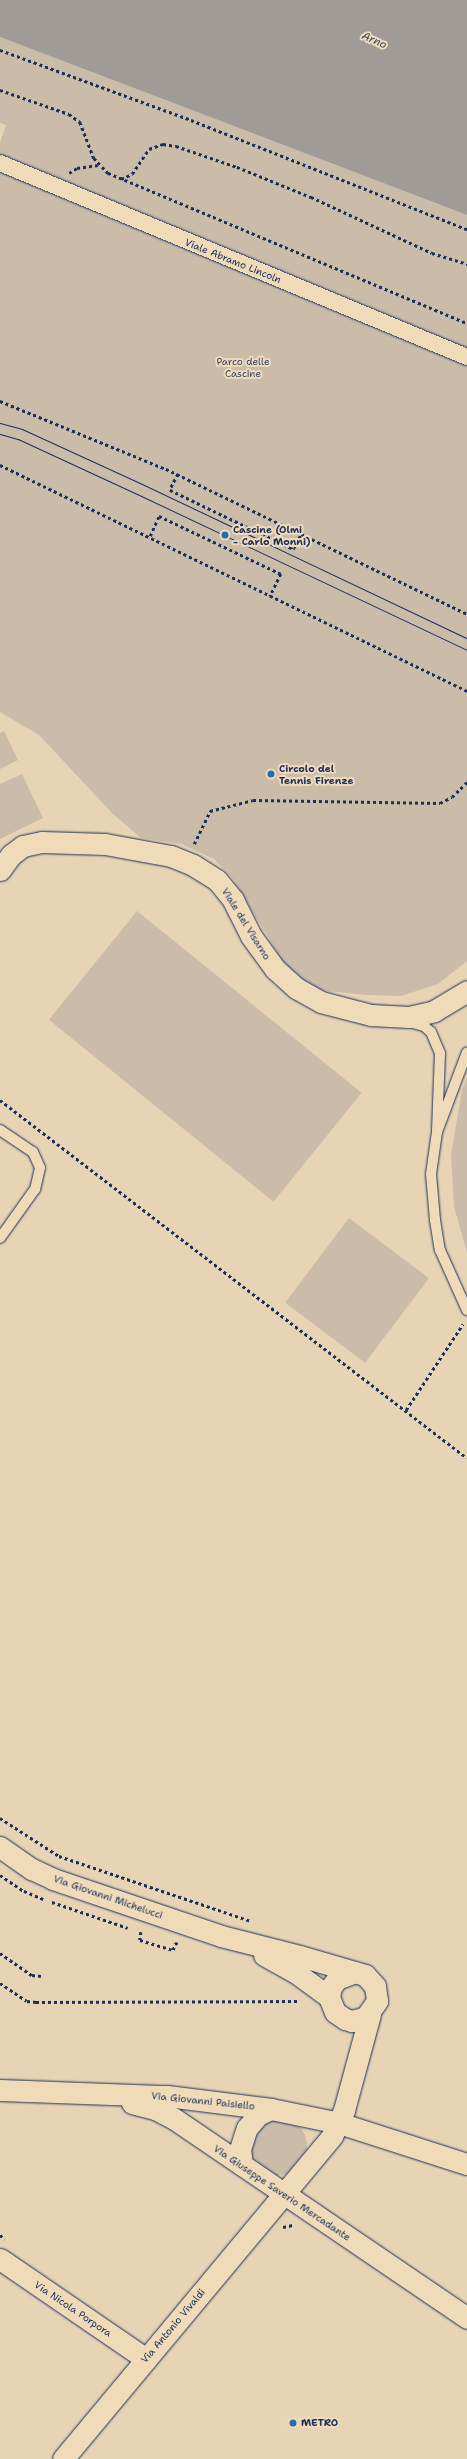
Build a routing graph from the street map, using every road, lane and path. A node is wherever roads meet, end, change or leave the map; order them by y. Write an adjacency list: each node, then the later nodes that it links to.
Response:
1 (0, 50): 5 (path)
2 (0, 90): 4 (path)
3 (0, 163): 8 (street, Viale Abramo Lincoln)
4 (120, 179): 6 (path); 7 (path)
5 (467, 229)
6 (467, 264)
7 (467, 323)
8 (467, 357)
9 (0, 401): 11 (path)
10 (0, 465): 13 (path)
11 (178, 474): 12 (path); 12 (path)
12 (301, 534): 15 (path)
13 (150, 536): 14 (path); 14 (path)
14 (270, 597): 16 (path)
15 (467, 614)
16 (467, 691)
17 (467, 782): 18 (path)
18 (185, 862): 19 (street, Viale del Visarno); 21 (street, Viale del Visarno)
19 (0, 870)
20 (467, 991): 21 (street, Viale del Visarno)
21 (387, 1017): 25 (lane, Viale del Visarno)
22 (467, 1052): 25 (lane, Viale del Visarno)
23 (0, 1100): 29 (path)
24 (0, 1130): 26 (lane)
25 (437, 1132): 27 (lane, Viale del Visarno)
26 (0, 1238)
27 (467, 1310)
28 (467, 1317): 29 (path)
29 (406, 1410): 30 (path)
30 (467, 1458)
31 (0, 1818): 33 (path)
32 (0, 1847): 34 (street, Via Giovanni Michelucci)
33 (254, 1922)
34 (222, 1936): 36 (street, Via Giovanni Michelucci); 39 (street, Via Giovanni Michelucci)
35 (0, 1953): 37 (path)
36 (355, 1972): 39 (street); 40 (street)
37 (41, 1976)
38 (0, 1983): 39 (path)
39 (329, 1999): 41 (street)
40 (370, 2014): 41 (street); 42 (street)
41 (345, 2019): 42 (street)
42 (358, 2059): 46 (street)
43 (0, 2090): 44 (street)
44 (86, 2094): 45 (street, Via Giovanni Paisiello); 48 (street, Via Giuseppe Saverio Mercadante)
45 (271, 2109): 46 (street, Via Giovanni Paisiello); 48 (street, Via Giovanni Paisiello)
46 (339, 2123): 47 (street, Via Giovanni Paisiello); 49 (street)
47 (467, 2164)
48 (242, 2165): 49 (street, Via Giuseppe Saverio Mercadante)
49 (285, 2194): 51 (street, Via Giuseppe Saverio Mercadante); 52 (street, Via Antonio Vivaldi)
50 (0, 2259): 52 (street, Via Nicola Porpora)
51 (467, 2318)
52 (146, 2359): 53 (street, Via Antonio Vivaldi)
53 (63, 2459)

